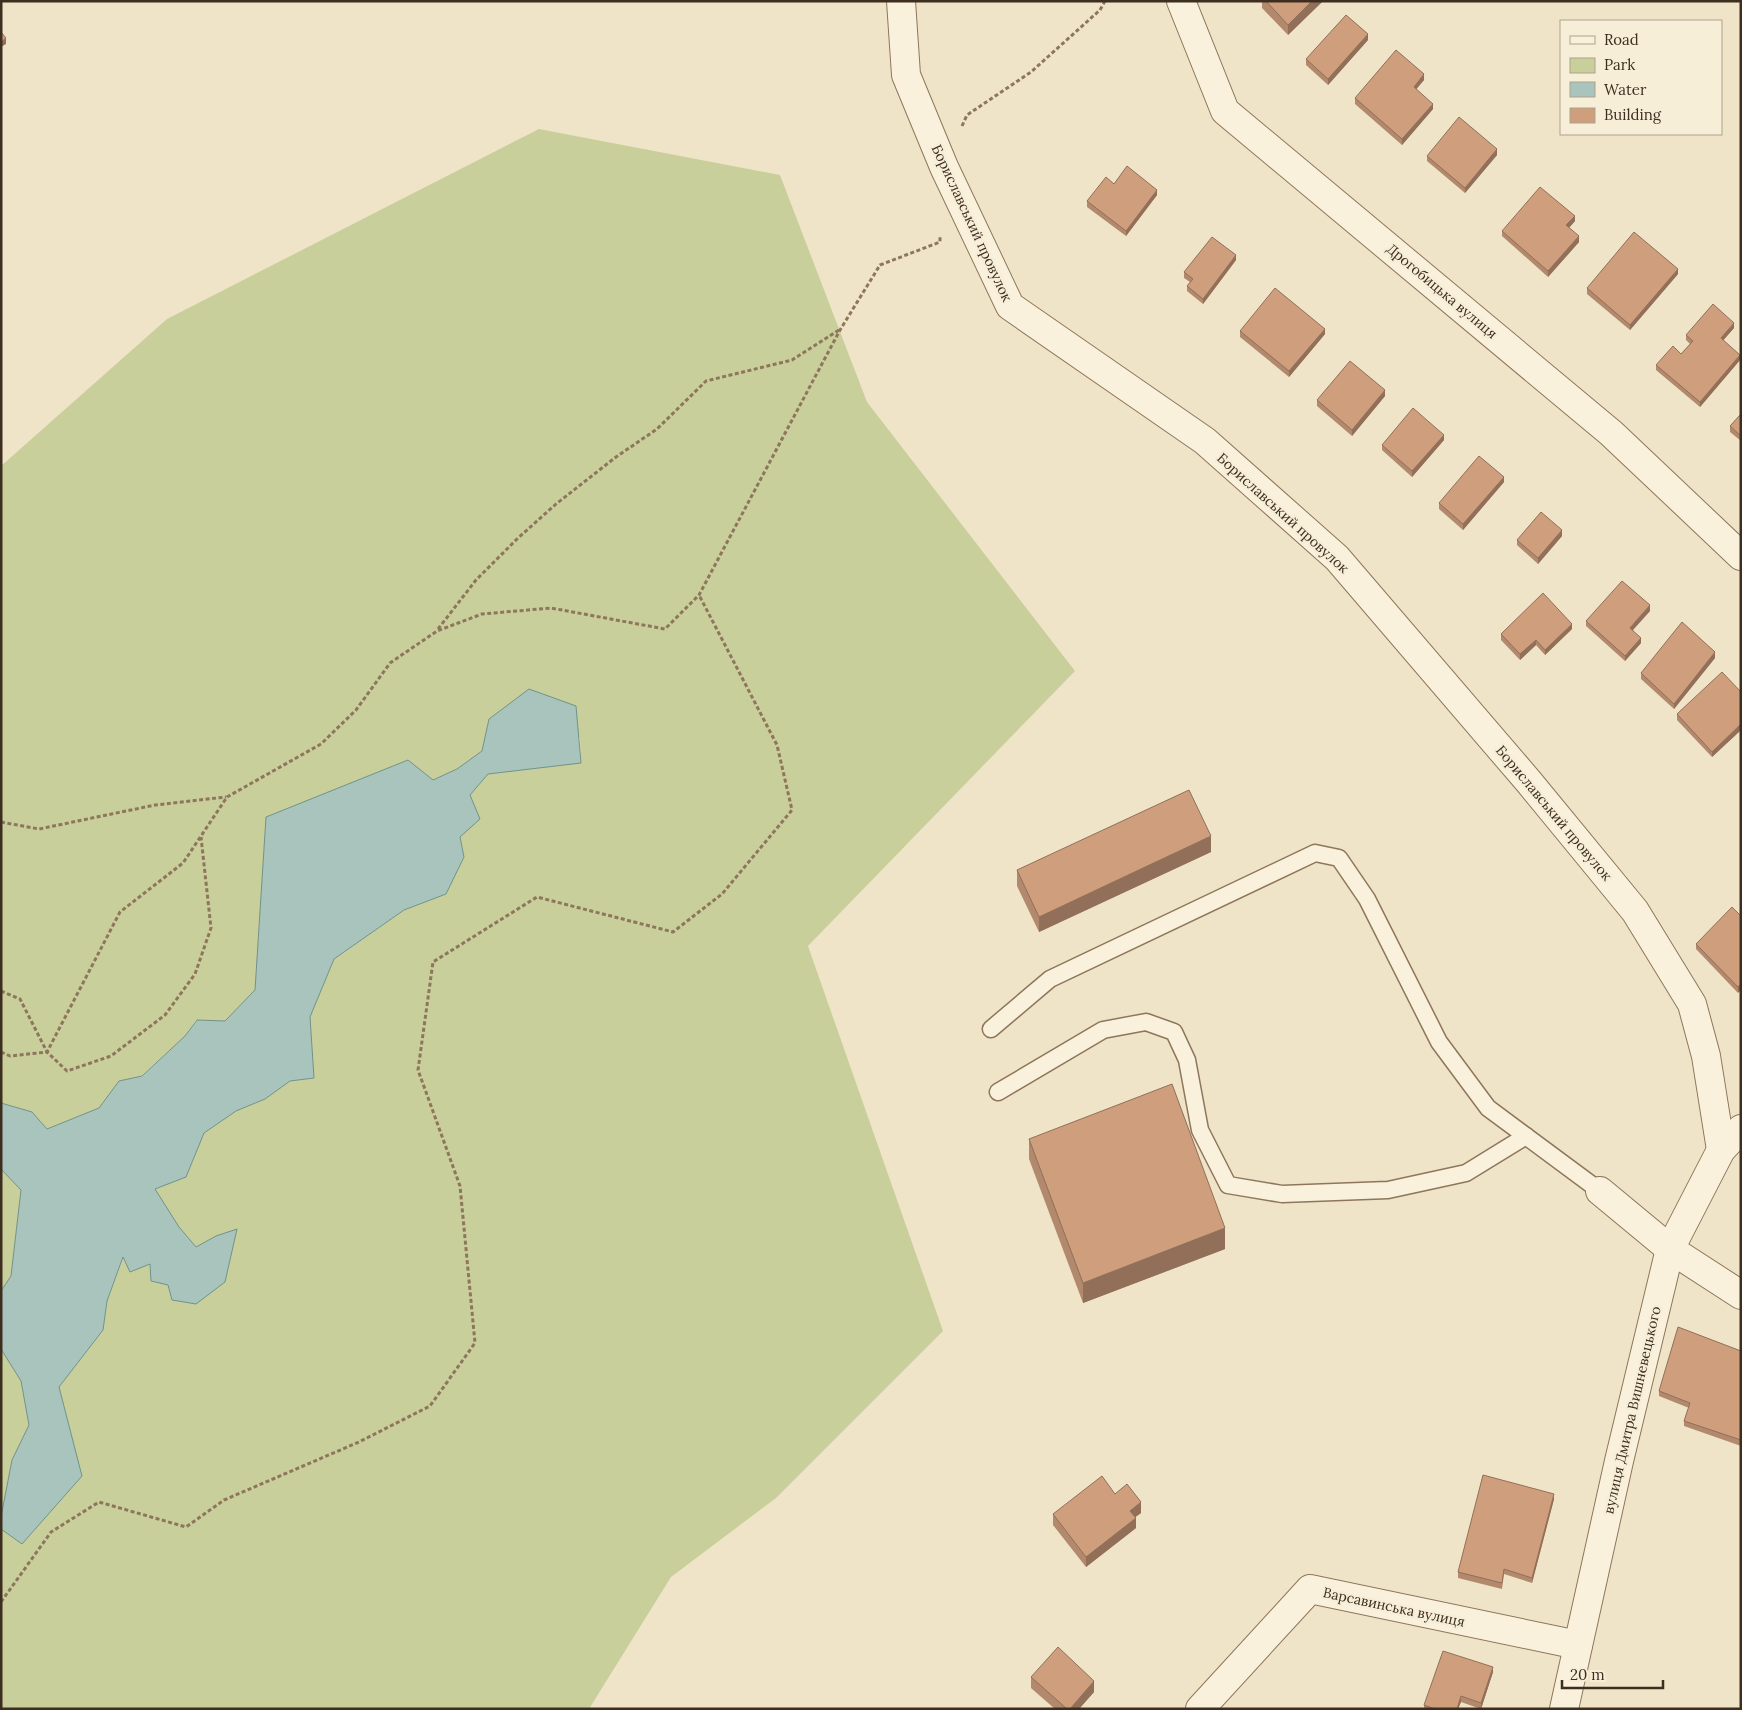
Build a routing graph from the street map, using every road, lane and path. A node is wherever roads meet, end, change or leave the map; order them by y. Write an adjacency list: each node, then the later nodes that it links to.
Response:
1 (901, 1): 4 (street, Бориславський провулок)
2 (1105, 1): 4 (path)
3 (1181, 1): 7 (street, Дрогобицька вулиця)
4 (944, 167): 20 (street, Бориславський провулок)
5 (940, 233): 6 (path)
6 (840, 330): 8 (path); 9 (path)
7 (1741, 556)
8 (699, 595): 9 (path); 24 (path)
9 (437, 631): 10 (path)
10 (227, 797): 11 (path); 12 (path)
11 (1, 822)
12 (200, 837): 16 (path); 16 (path)
13 (1, 991): 16 (path)
14 (991, 1029): 19 (lane)
15 (1, 1052): 16 (path)
16 (47, 1052)
17 (998, 1092): 19 (lane)
18 (1741, 1129): 20 (street, вулиця Дмитра Вишневецького)
19 (1526, 1136): 21 (lane)
20 (1722, 1150): 22 (street, вулиця Дмитра Вишневецького)
21 (1600, 1191): 22 (street)
22 (1670, 1249): 23 (street); 25 (street, вулиця Дмитра Вишневецького)
23 (1741, 1295)
24 (1, 1602)
25 (1578, 1645): 26 (street, Варсавинська вулиця); 27 (street, вулиця Дмитра Вишневецького)
26 (1200, 1709)
27 (1564, 1709)

